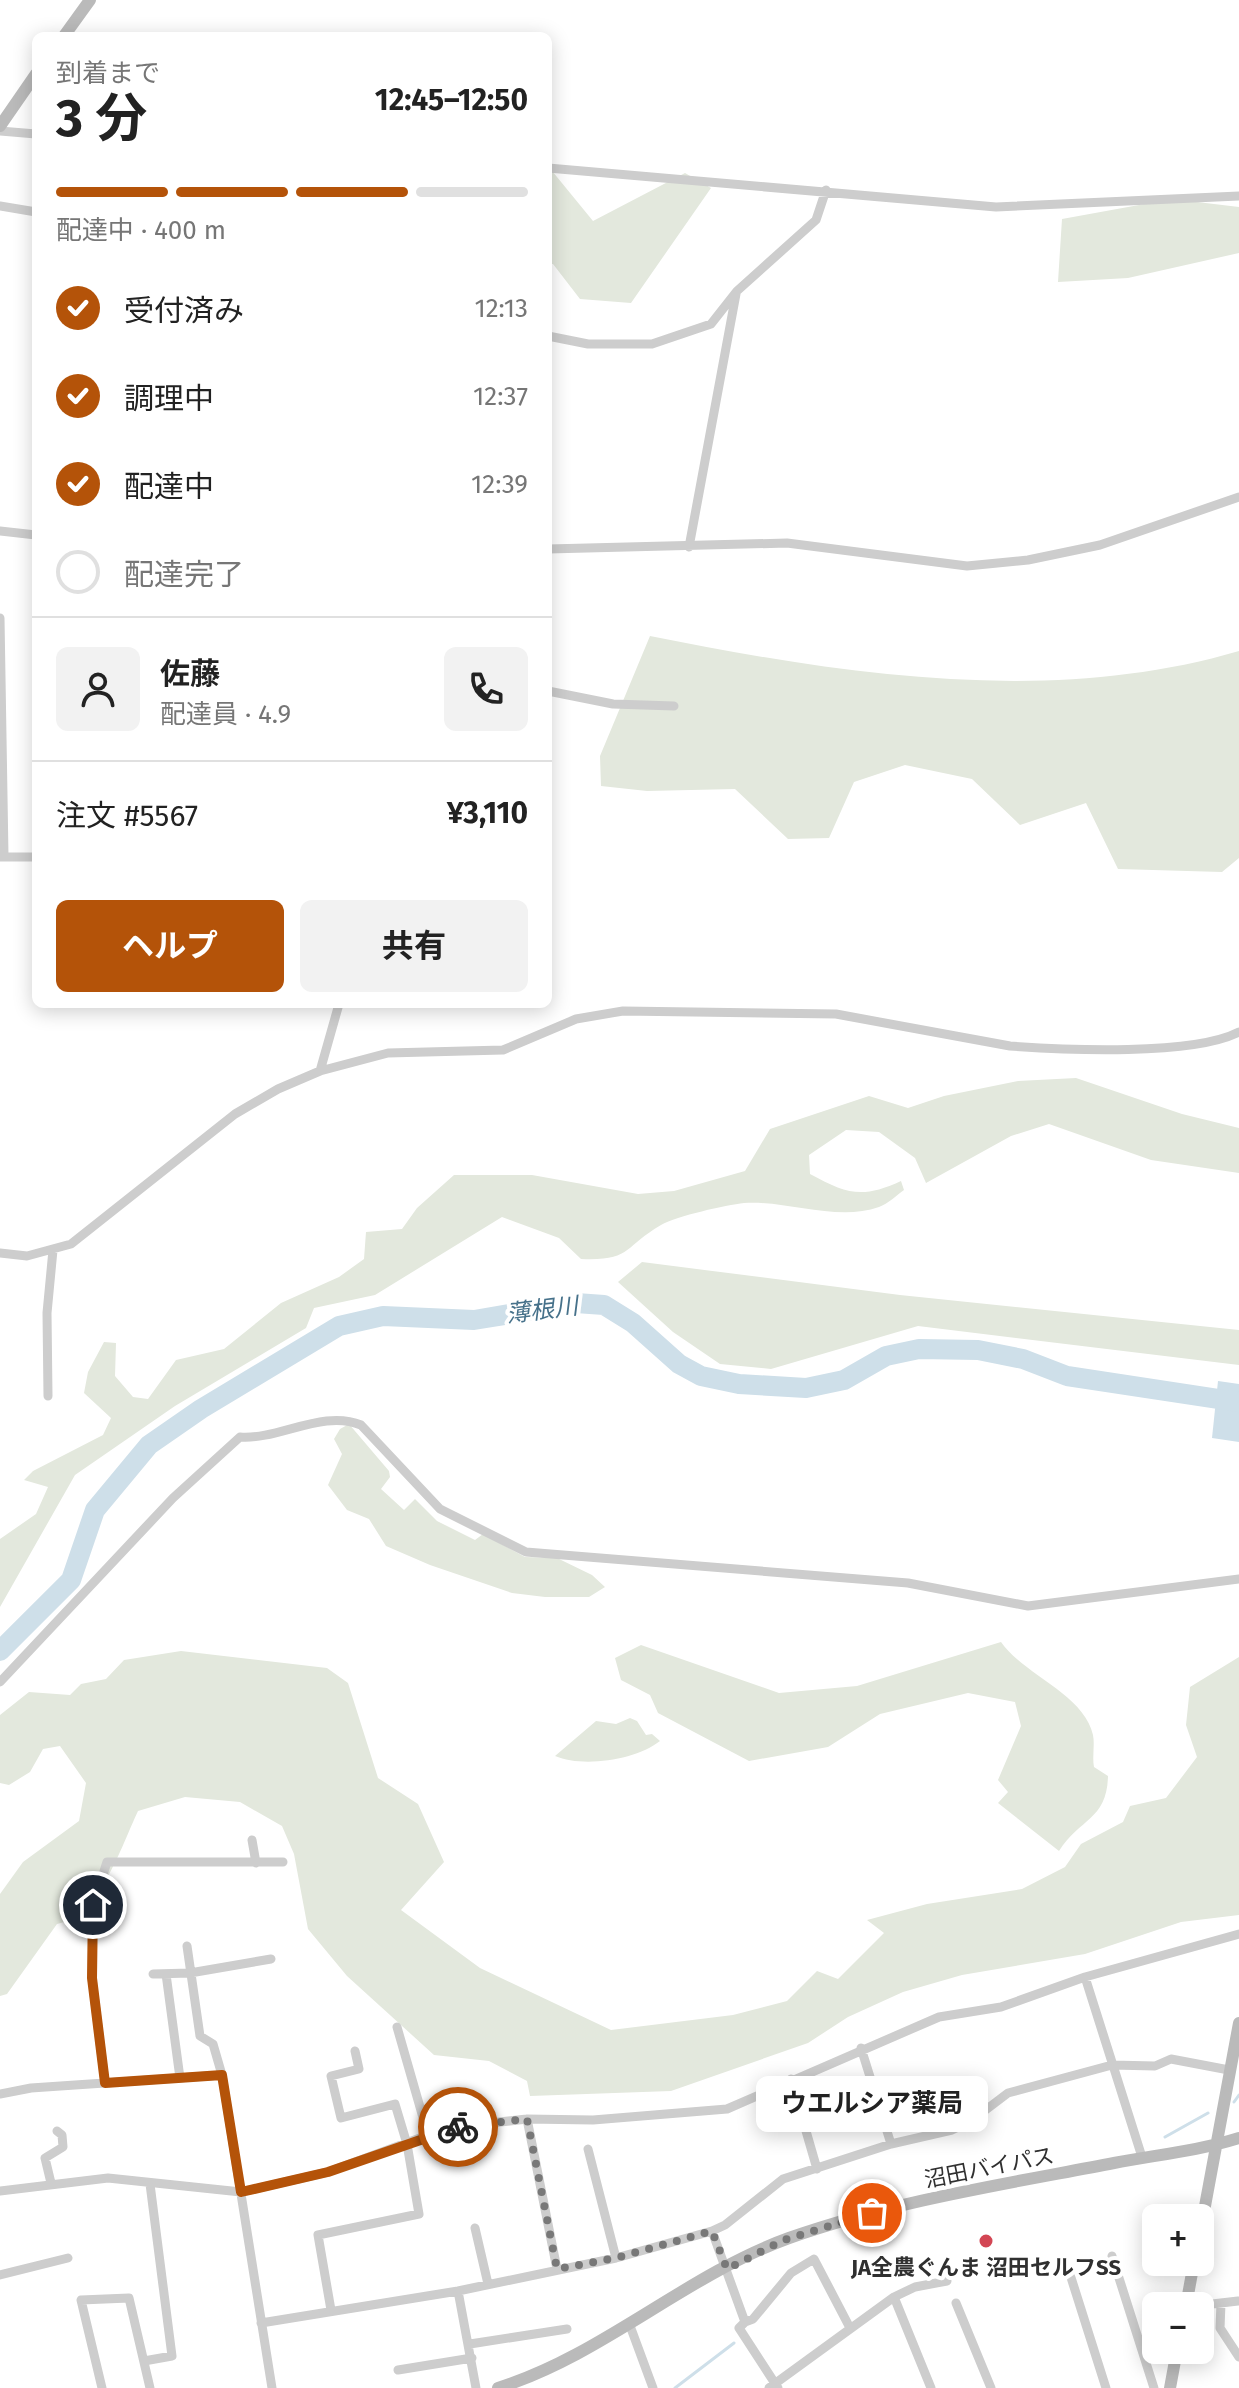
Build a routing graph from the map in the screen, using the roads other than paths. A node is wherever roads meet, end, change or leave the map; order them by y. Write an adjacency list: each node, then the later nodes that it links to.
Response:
1 (90, 0): 2 (street)
2 (67, 32)
3 (32, 80): 4 (street)
4 (0, 128): 5 (street)
5 (32, 133)
6 (552, 168): 7 (street)
7 (826, 190): 8 (street); 11 (street)
8 (1239, 196)
9 (0, 206): 10 (street)
10 (32, 211)
11 (737, 291): 12 (street); 16 (street)
12 (552, 337)
13 (1239, 497): 16 (street)
14 (0, 531): 15 (street)
15 (32, 535)
16 (689, 547): 17 (street)
17 (552, 549)
18 (0, 618): 21 (street)
19 (552, 692): 20 (street)
20 (674, 706)
21 (2, 857): 22 (street)
22 (32, 857)
23 (338, 1008): 25 (street)
24 (1239, 1032): 25 (street)
25 (320, 1071): 26 (street)
26 (53, 1250): 27 (street); 28 (street)
27 (0, 1253)
28 (48, 1396)
29 (1239, 1579): 30 (street)
30 (0, 1682)
31 (252, 1840): 33 (street)
32 (283, 1862): 33 (street)
33 (256, 1863): 50 (street)
34 (1239, 1934): 40 (street)
35 (187, 1946): 37 (street)
36 (271, 1959): 37 (street)
37 (190, 1973): 39 (street); 47 (street)
38 (153, 1974): 39 (street)
39 (166, 1974): 48 (street)
40 (1085, 1977): 43 (street); 45 (street)
41 (1239, 2023): 46 (street)
42 (397, 2027): 60 (street)
43 (861, 2048): 49 (street); 53 (street)
44 (355, 2051): 62 (street)
45 (1112, 2065): 46 (street); 57 (street); 66 (street)
46 (1229, 2070): 64 (street)
47 (222, 2075): 48 (street); 71 (street)
48 (180, 2078): 50 (street)
49 (791, 2079): 56 (street); 67 (street)
50 (105, 2083): 52 (street)
51 (453, 2092): 58 (street)
52 (0, 2094)
53 (876, 2095): 54 (street); 63 (street)
54 (851, 2103)
55 (956, 2108): 57 (street)
56 (527, 2119): 58 (street); 79 (street)
57 (963, 2124): 63 (street)
58 (464, 2126): 60 (street)
59 (57, 2131): 68 (street)
60 (428, 2135): 62 (street)
61 (1239, 2138): 64 (street, 沼田バイパス)
62 (407, 2144): 71 (street); 90 (street)
63 (891, 2144): 67 (street)
64 (1216, 2145): 66 (street, 沼田バイパス); 72 (street)
65 (588, 2149): 77 (street)
66 (1142, 2157): 80 (street, 沼田バイパス)
67 (817, 2169): 74 (street)
68 (51, 2183): 69 (street); 70 (street)
69 (150, 2184): 71 (street); 99 (street)
70 (0, 2191)
71 (241, 2192): 92 (street)
72 (1205, 2204)
73 (475, 2228): 83 (street)
74 (712, 2231): 77 (street); 80 (street)
75 (1112, 2256): 113 (street)
76 (68, 2258): 81 (street)
77 (616, 2258): 79 (street)
78 (1068, 2268): 112 (street)
79 (557, 2269): 83 (street)
80 (727, 2269): 91 (street); 93 (street, 沼田バイパス)
81 (0, 2275)
82 (947, 2281): 85 (street)
83 (488, 2284): 84 (street)
84 (458, 2291): 90 (street); 96 (street)
85 (894, 2297): 94 (street); 110 (street)
86 (1238, 2301): 88 (street)
87 (956, 2303): 111 (street)
88 (1221, 2303): 89 (street); 97 (street)
89 (1214, 2304)
90 (331, 2310): 92 (street)
91 (745, 2322): 94 (street); 103 (street)
92 (261, 2323): 106 (street)
93 (629, 2323): 102 (street, 沼田バイパス); 109 (street)
94 (849, 2326): 103 (street)
95 (567, 2329): 96 (street)
96 (470, 2344): 98 (street)
97 (1239, 2357)
98 (472, 2358): 101 (street); 107 (street)
99 (144, 2361): 104 (street); 105 (street)
100 (1174, 2364): 114 (street)
101 (398, 2370)
102 (524, 2384): 108 (street, 沼田バイパス)
103 (774, 2386)
104 (102, 2388)
105 (150, 2388)
106 (272, 2388)
107 (476, 2388)
108 (498, 2388)
109 (653, 2388)
110 (931, 2388)
111 (991, 2388)
112 (1106, 2388)
113 (1154, 2388)
114 (1170, 2388)

